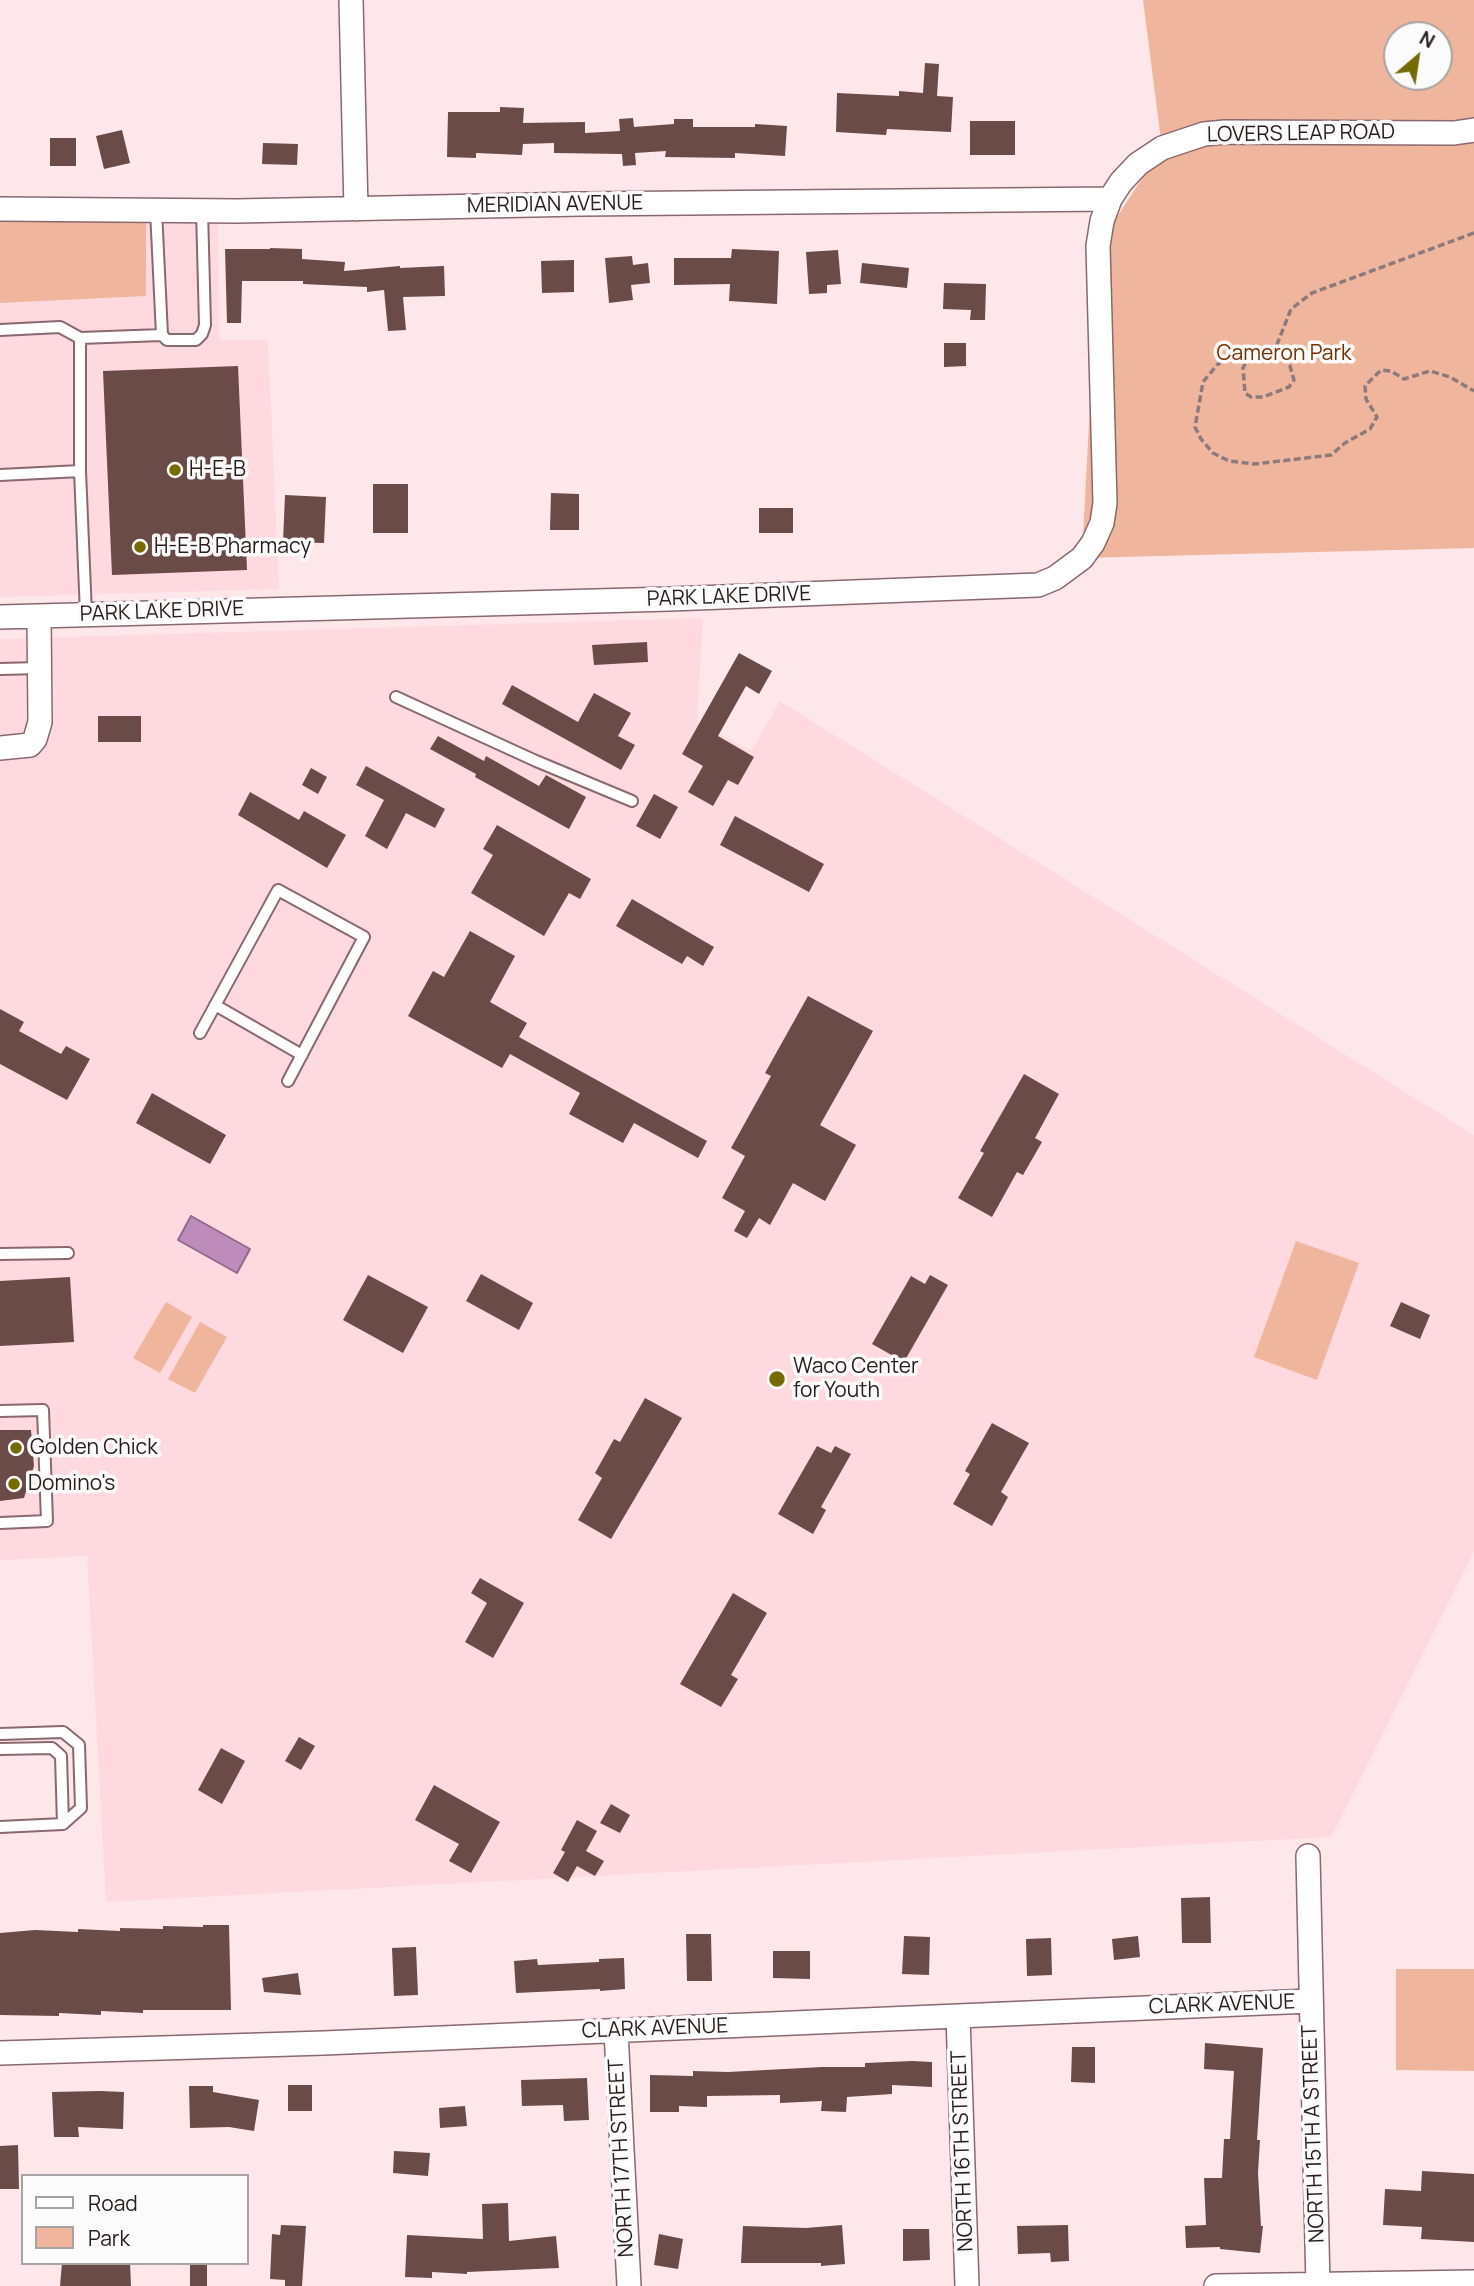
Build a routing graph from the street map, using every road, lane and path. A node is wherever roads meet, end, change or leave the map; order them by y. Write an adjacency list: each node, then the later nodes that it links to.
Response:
1 (351, 0): 5 (street)
2 (1474, 130): 3 (street, LOVERS LEAP ROAD)
3 (1111, 199): 5 (street, MERIDIAN AVENUE); 15 (street, PARK LAKE DRIVE)
4 (0, 209): 6 (street, MERIDIAN AVENUE)
5 (356, 209): 7 (street, MERIDIAN AVENUE)
6 (156, 210): 7 (street, MERIDIAN AVENUE); 10 (lane)
7 (202, 211): 10 (lane)
8 (1474, 233): 12 (path)
9 (0, 330): 11 (lane)
10 (162, 335): 11 (lane)
11 (80, 338): 13 (lane)
12 (1474, 391)
13 (80, 471): 14 (lane); 15 (lane)
14 (0, 475)
15 (86, 614): 16 (street, PARK LAKE DRIVE)
16 (38, 616): 17 (street, PARK LAKE DRIVE); 18 (street)
17 (0, 617)
18 (39, 668): 19 (lane); 21 (street)
19 (0, 669)
20 (396, 697): 22 (lane)
21 (0, 748)
22 (632, 802)
23 (215, 1005): 24 (lane); 25 (lane); 25 (lane)
24 (200, 1033)
25 (302, 1055): 26 (lane)
26 (288, 1082)
27 (68, 1252): 28 (lane)
28 (0, 1254)
29 (0, 1411): 30 (lane)
30 (0, 1523)
31 (0, 1734): 33 (lane)
32 (0, 1749): 33 (lane)
33 (63, 1824): 34 (lane)
34 (0, 1827)
35 (1308, 1856): 36 (street, NORTH 15TH A STREET)
36 (1310, 2001): 37 (street, CLARK AVENUE); 41 (street, NORTH 15TH A STREET)
37 (958, 2016): 38 (street, CLARK AVENUE); 43 (street, NORTH 16TH STREET)
38 (615, 2031): 39 (street, CLARK AVENUE); 42 (street, NORTH 17TH STREET)
39 (0, 2053)
40 (1474, 2282): 41 (street)
41 (1318, 2285): 44 (street)
42 (629, 2286)
43 (967, 2286)
44 (1216, 2286)

